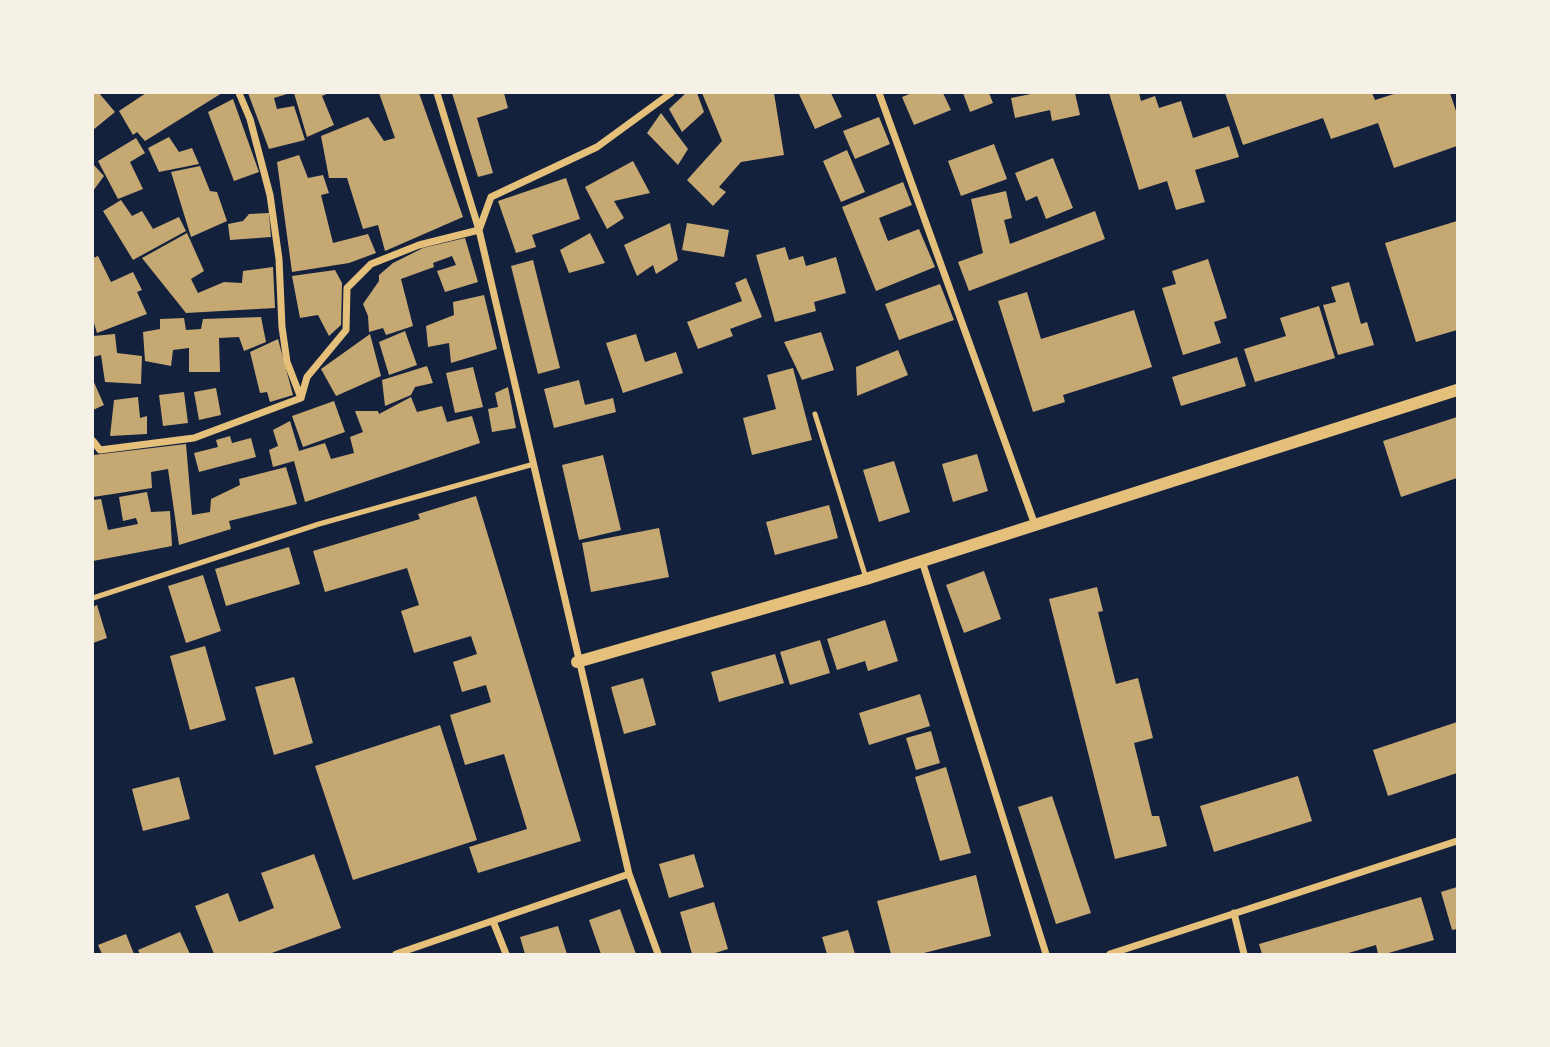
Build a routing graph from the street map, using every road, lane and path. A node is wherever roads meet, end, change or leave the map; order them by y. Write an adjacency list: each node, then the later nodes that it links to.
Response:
1 (239, 93): 7 (street)
2 (438, 93): 5 (street)
3 (671, 93): 5 (street)
4 (879, 93): 11 (street)
5 (479, 230): 7 (street); 10 (street)
6 (1457, 390): 11 (street)
7 (301, 398): 9 (street)
8 (815, 414): 13 (lane)
9 (93, 441)
10 (534, 464): 14 (lane); 15 (street)
11 (1035, 525): 12 (street)
12 (922, 561): 13 (street); 23 (street)
13 (866, 579): 15 (street)
14 (93, 598)
15 (577, 662): 17 (street)
16 (1457, 841): 18 (street)
17 (629, 874): 19 (street); 22 (street)
18 (1234, 913): 24 (street); 25 (street)
19 (493, 921): 20 (street); 21 (street)
20 (396, 954)
21 (506, 954)
22 (658, 954)
23 (1046, 954)
24 (1111, 954)
25 (1244, 954)

